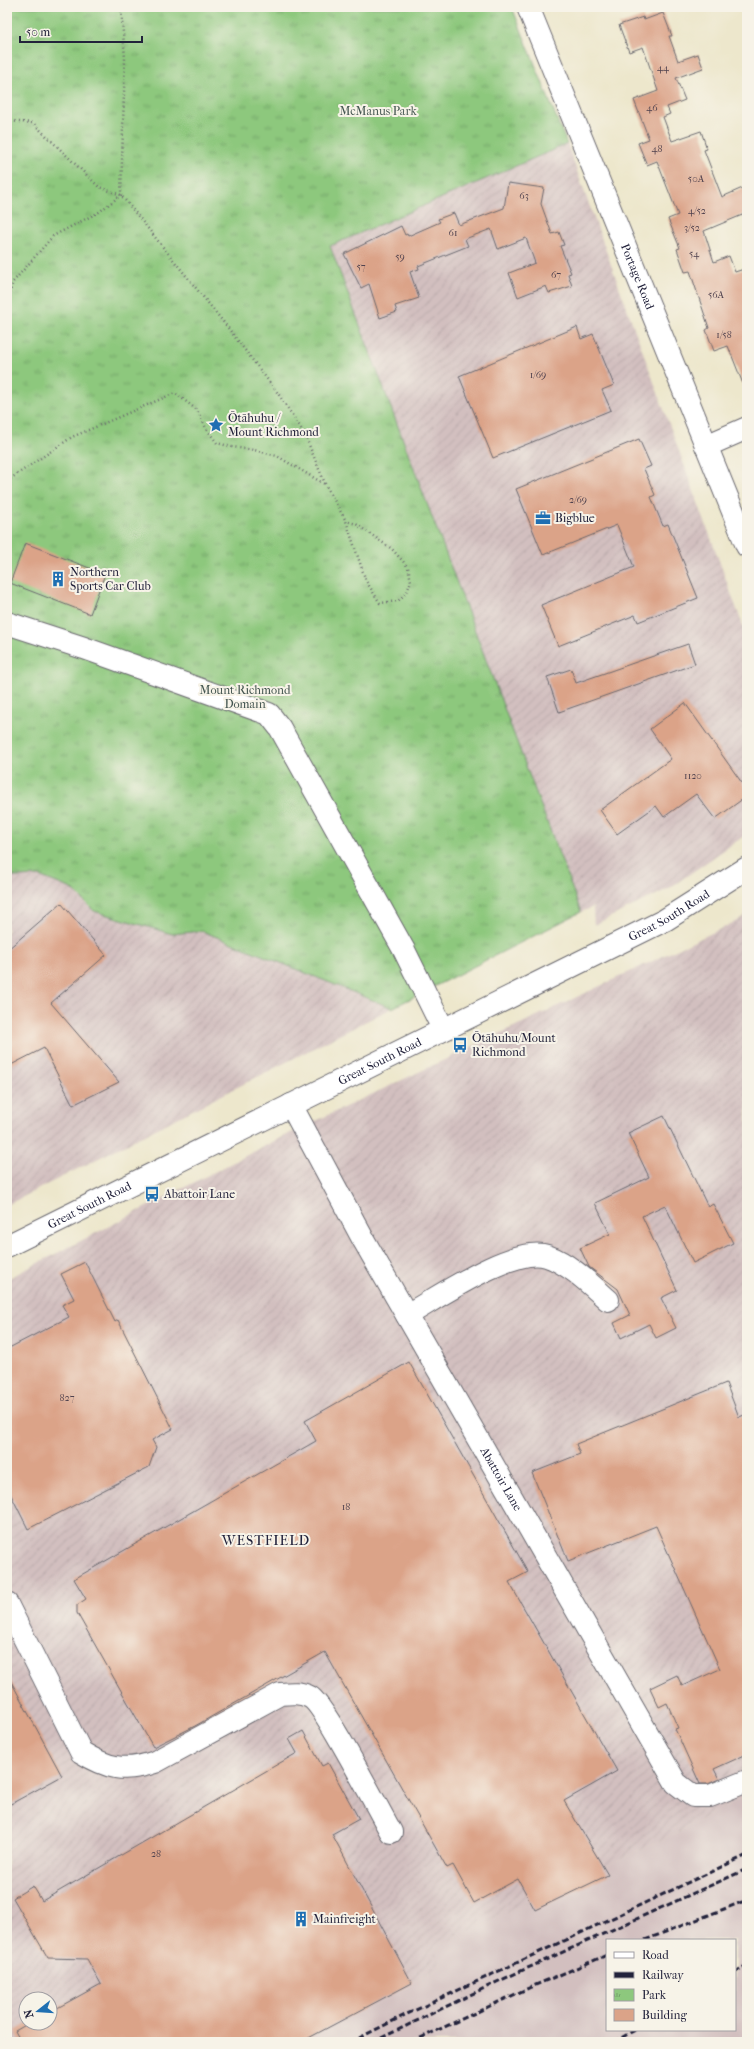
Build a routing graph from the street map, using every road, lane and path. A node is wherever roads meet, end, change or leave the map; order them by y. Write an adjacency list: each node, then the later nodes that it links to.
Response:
1 (121, 7): 4 (path)
2 (528, 7): 7 (main road, Portage Road)
3 (7, 121): 4 (path)
4 (121, 195): 5 (path); 9 (path)
5 (7, 301)
6 (747, 428): 7 (main road)
7 (706, 446): 11 (main road, Portage Road)
8 (7, 481): 9 (path)
9 (326, 486): 10 (path)
10 (346, 522): 10 (path)
11 (747, 546)
12 (7, 623): 14 (main road)
13 (747, 868): 14 (main road, Great South Road)
14 (443, 1029): 15 (main road, Great South Road)
15 (291, 1105): 16 (main road, Great South Road); 18 (main road, Abattoir Lane)
16 (7, 1246)
17 (608, 1300): 18 (main road)
18 (406, 1315): 20 (main road, Abattoir Lane)
19 (7, 1604): 21 (main road)
20 (747, 1781)
21 (391, 1832)

